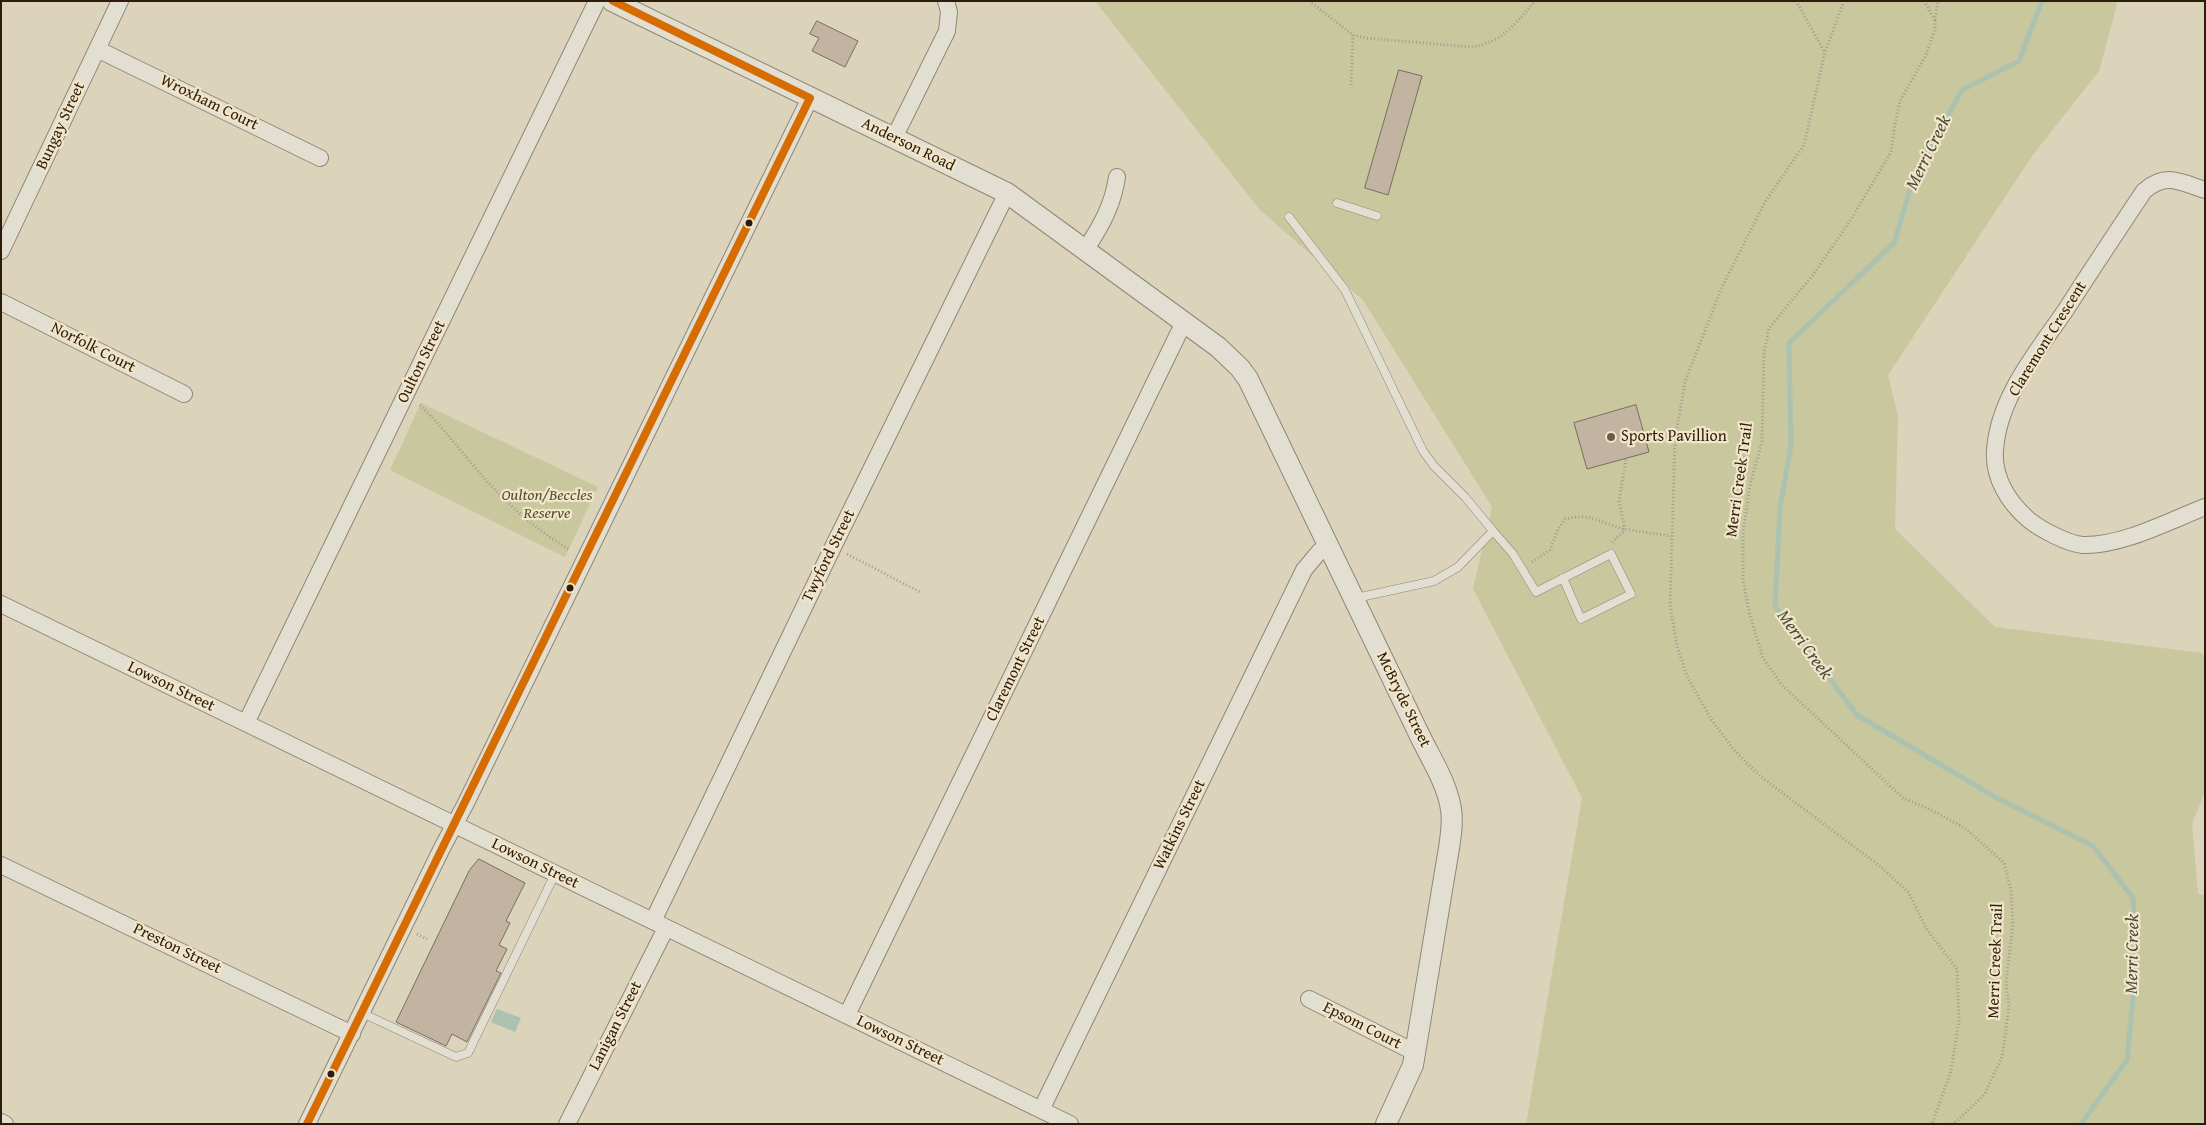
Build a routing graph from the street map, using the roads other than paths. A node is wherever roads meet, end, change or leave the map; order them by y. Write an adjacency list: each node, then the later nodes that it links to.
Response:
1 (120, 1): 5 (street, Bungay Street)
2 (598, 1): 26 (street, Oulton Street)
3 (612, 1): 6 (street, Anderson Road)
4 (946, 1): 7 (street)
5 (97, 49): 8 (street, Wroxham Court); 16 (street, Bungay Street)
6 (810, 98): 7 (street, Anderson Road); 27 (street)
7 (894, 138): 11 (street, Anderson Road)
8 (320, 158)
9 (1116, 177): 15 (street)
10 (2205, 190): 20 (street, Claremont Crescent)
11 (1007, 193): 15 (street, Anderson Road); 30 (street, Twyford Street)
12 (1337, 203): 13 (lane)
13 (1377, 216)
14 (1289, 217): 21 (lane)
15 (1086, 249): 18 (street, Anderson Road)
16 (1, 251)
17 (1, 302): 19 (street, Norfolk Court)
18 (1184, 322): 22 (street, McBryde Street); 33 (street, Claremont Street)
19 (184, 394)
20 (2205, 507)
21 (1493, 531): 23 (lane); 24 (lane)
22 (1328, 546): 24 (street, McBryde Street); 36 (street, Watkins Street)
23 (1563, 578): 23 (lane)
24 (1354, 598): 35 (street, McBryde Street)
25 (1, 604): 26 (street, Lowson Street)
26 (246, 723): 27 (street, Lowson Street)
27 (454, 825): 29 (street, Lowson Street); 32 (street)
28 (1, 866): 34 (street, Preston Street)
29 (554, 874): 30 (street, Lowson Street); 32 (lane)
30 (659, 925): 33 (street, Lowson Street); 40 (street, Lanigan Street)
31 (1309, 999): 35 (street, Epsom Court)
32 (362, 1013): 34 (street)
33 (847, 1016): 36 (street, Lowson Street)
34 (352, 1034): 39 (street)
35 (1416, 1053): 42 (street, McBryde Street)
36 (1041, 1110): 41 (street, Lowson Street)
37 (1, 1122): 38 (street)
38 (5, 1124)
39 (307, 1124)
40 (566, 1124)
41 (1070, 1124)
42 (1386, 1124)

